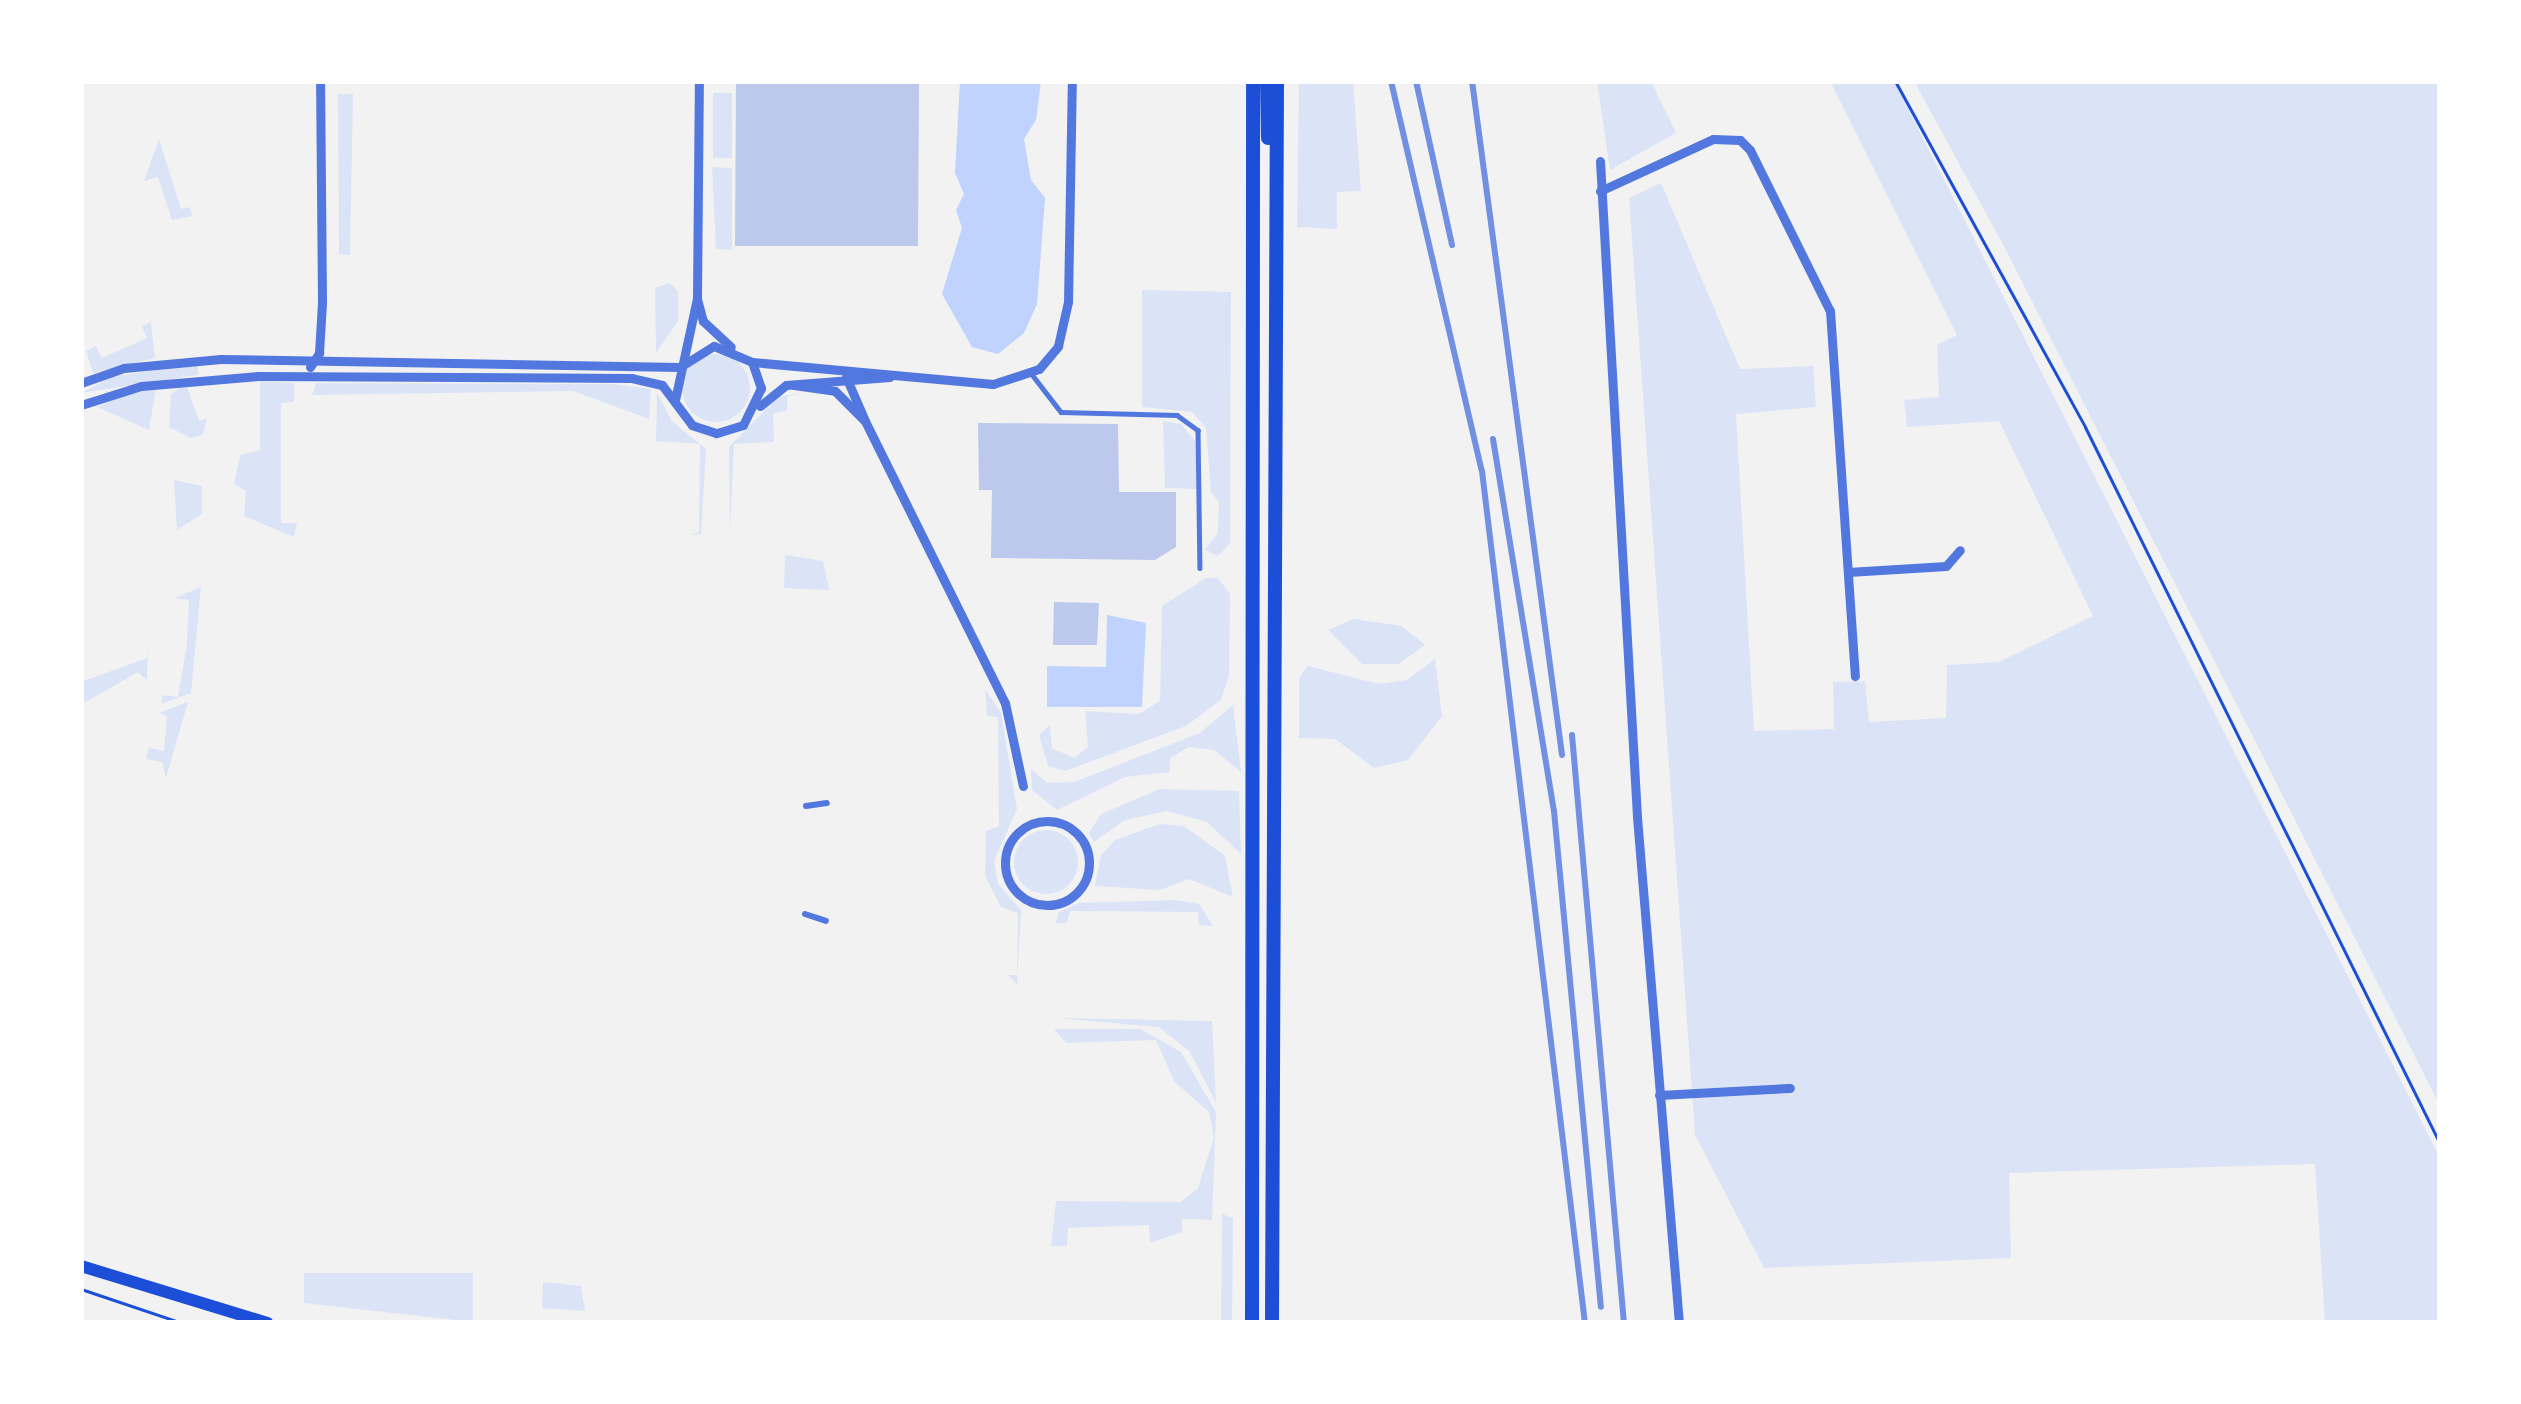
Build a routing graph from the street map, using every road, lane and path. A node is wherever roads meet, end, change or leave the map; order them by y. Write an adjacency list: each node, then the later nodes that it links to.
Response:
1 (320, 81): 14 (street)
2 (699, 81): 11 (street)
3 (1072, 81): 17 (street)
4 (1253, 81): 44 (main road)
5 (1267, 81): 9 (main road)
6 (1277, 81): 9 (main road)
7 (1895, 81): 39 (path)
8 (1600, 161): 10 (street)
9 (1277, 190): 45 (main road)
10 (1600, 191): 29 (street); 38 (street)
11 (697, 298): 12 (street); 15 (street)
12 (740, 353): 13 (street); 15 (street)
13 (752, 362): 16 (street); 25 (street)
14 (312, 363): 15 (street); 18 (street); 21 (street)
15 (680, 367): 24 (street)
16 (839, 368): 19 (street); 20 (street)
17 (1031, 374): 19 (street); 28 (lane)
18 (304, 376): 23 (street); 24 (street)
19 (902, 376): 20 (street)
20 (849, 380): 22 (street); 26 (street)
21 (81, 383)
22 (794, 385): 25 (street); 26 (street)
23 (81, 405)
24 (676, 405): 25 (street)
25 (753, 415)
26 (865, 421): 31 (street)
27 (1960, 550): 29 (street)
28 (1200, 568)
29 (1848, 572): 30 (street)
30 (1855, 676)
31 (1023, 786)
32 (827, 802): 33 (street)
33 (806, 806)
34 (1066, 825): 34 (street)
35 (805, 914): 36 (street)
36 (826, 921)
37 (1790, 1088): 38 (street)
38 (1659, 1095): 46 (street)
39 (2440, 1144)
40 (81, 1266): 43 (main road)
41 (81, 1289): 42 (path)
42 (182, 1323)
43 (267, 1323)
44 (1252, 1323)
45 (1272, 1323)
46 (1679, 1323)

